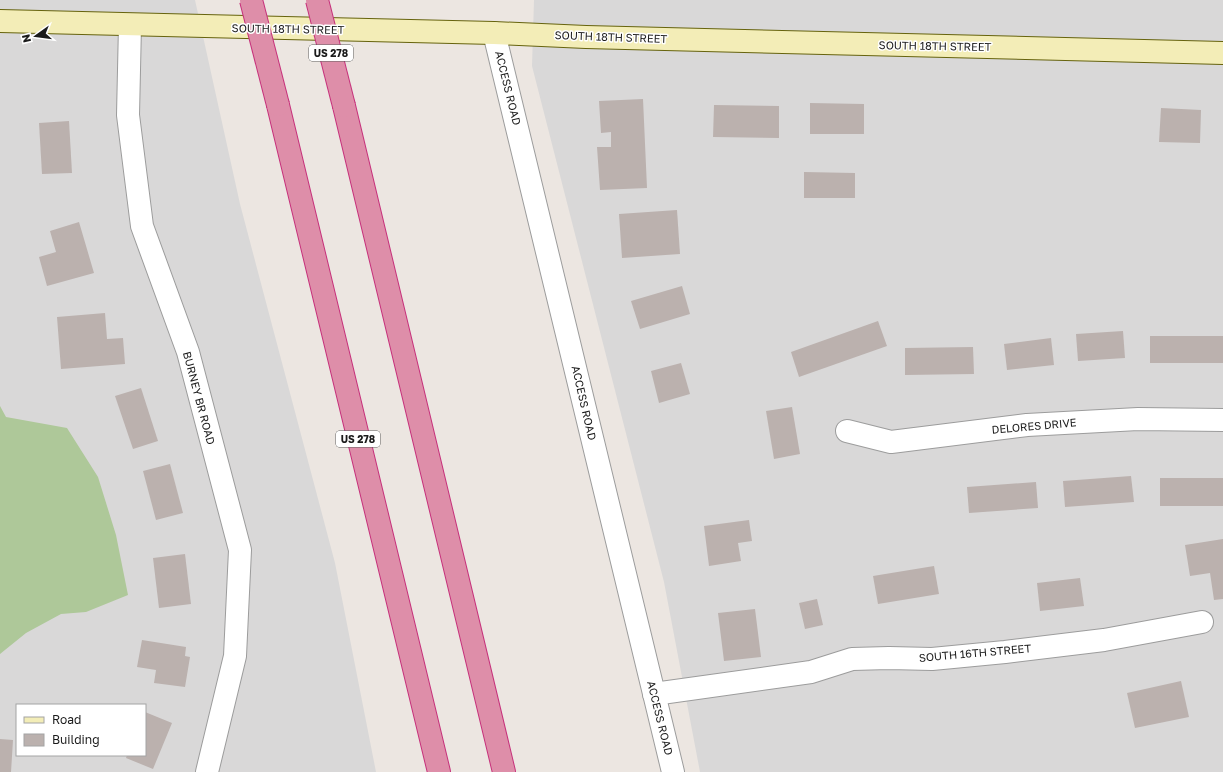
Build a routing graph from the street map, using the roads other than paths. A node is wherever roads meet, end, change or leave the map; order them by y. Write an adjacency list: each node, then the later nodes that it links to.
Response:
1 (251, 0): 12 (highway, US 278, bridge)
2 (318, 0): 13 (highway, US 278, bridge)
3 (0, 21): 4 (street, SOUTH 18TH STREET)
4 (130, 25): 5 (street, SOUTH 18TH STREET); 11 (street, BURNEY BR ROAD)
5 (494, 33): 6 (street, SOUTH 18TH STREET); 10 (street, ACCESS ROAD)
6 (1223, 53)
7 (1223, 420): 8 (street, DELORES DRIVE)
8 (847, 431)
9 (1202, 622): 10 (street, SOUTH 16TH STREET)
10 (654, 694): 14 (street, ACCESS ROAD)
11 (207, 772)
12 (439, 772)
13 (504, 772)
14 (673, 772)

